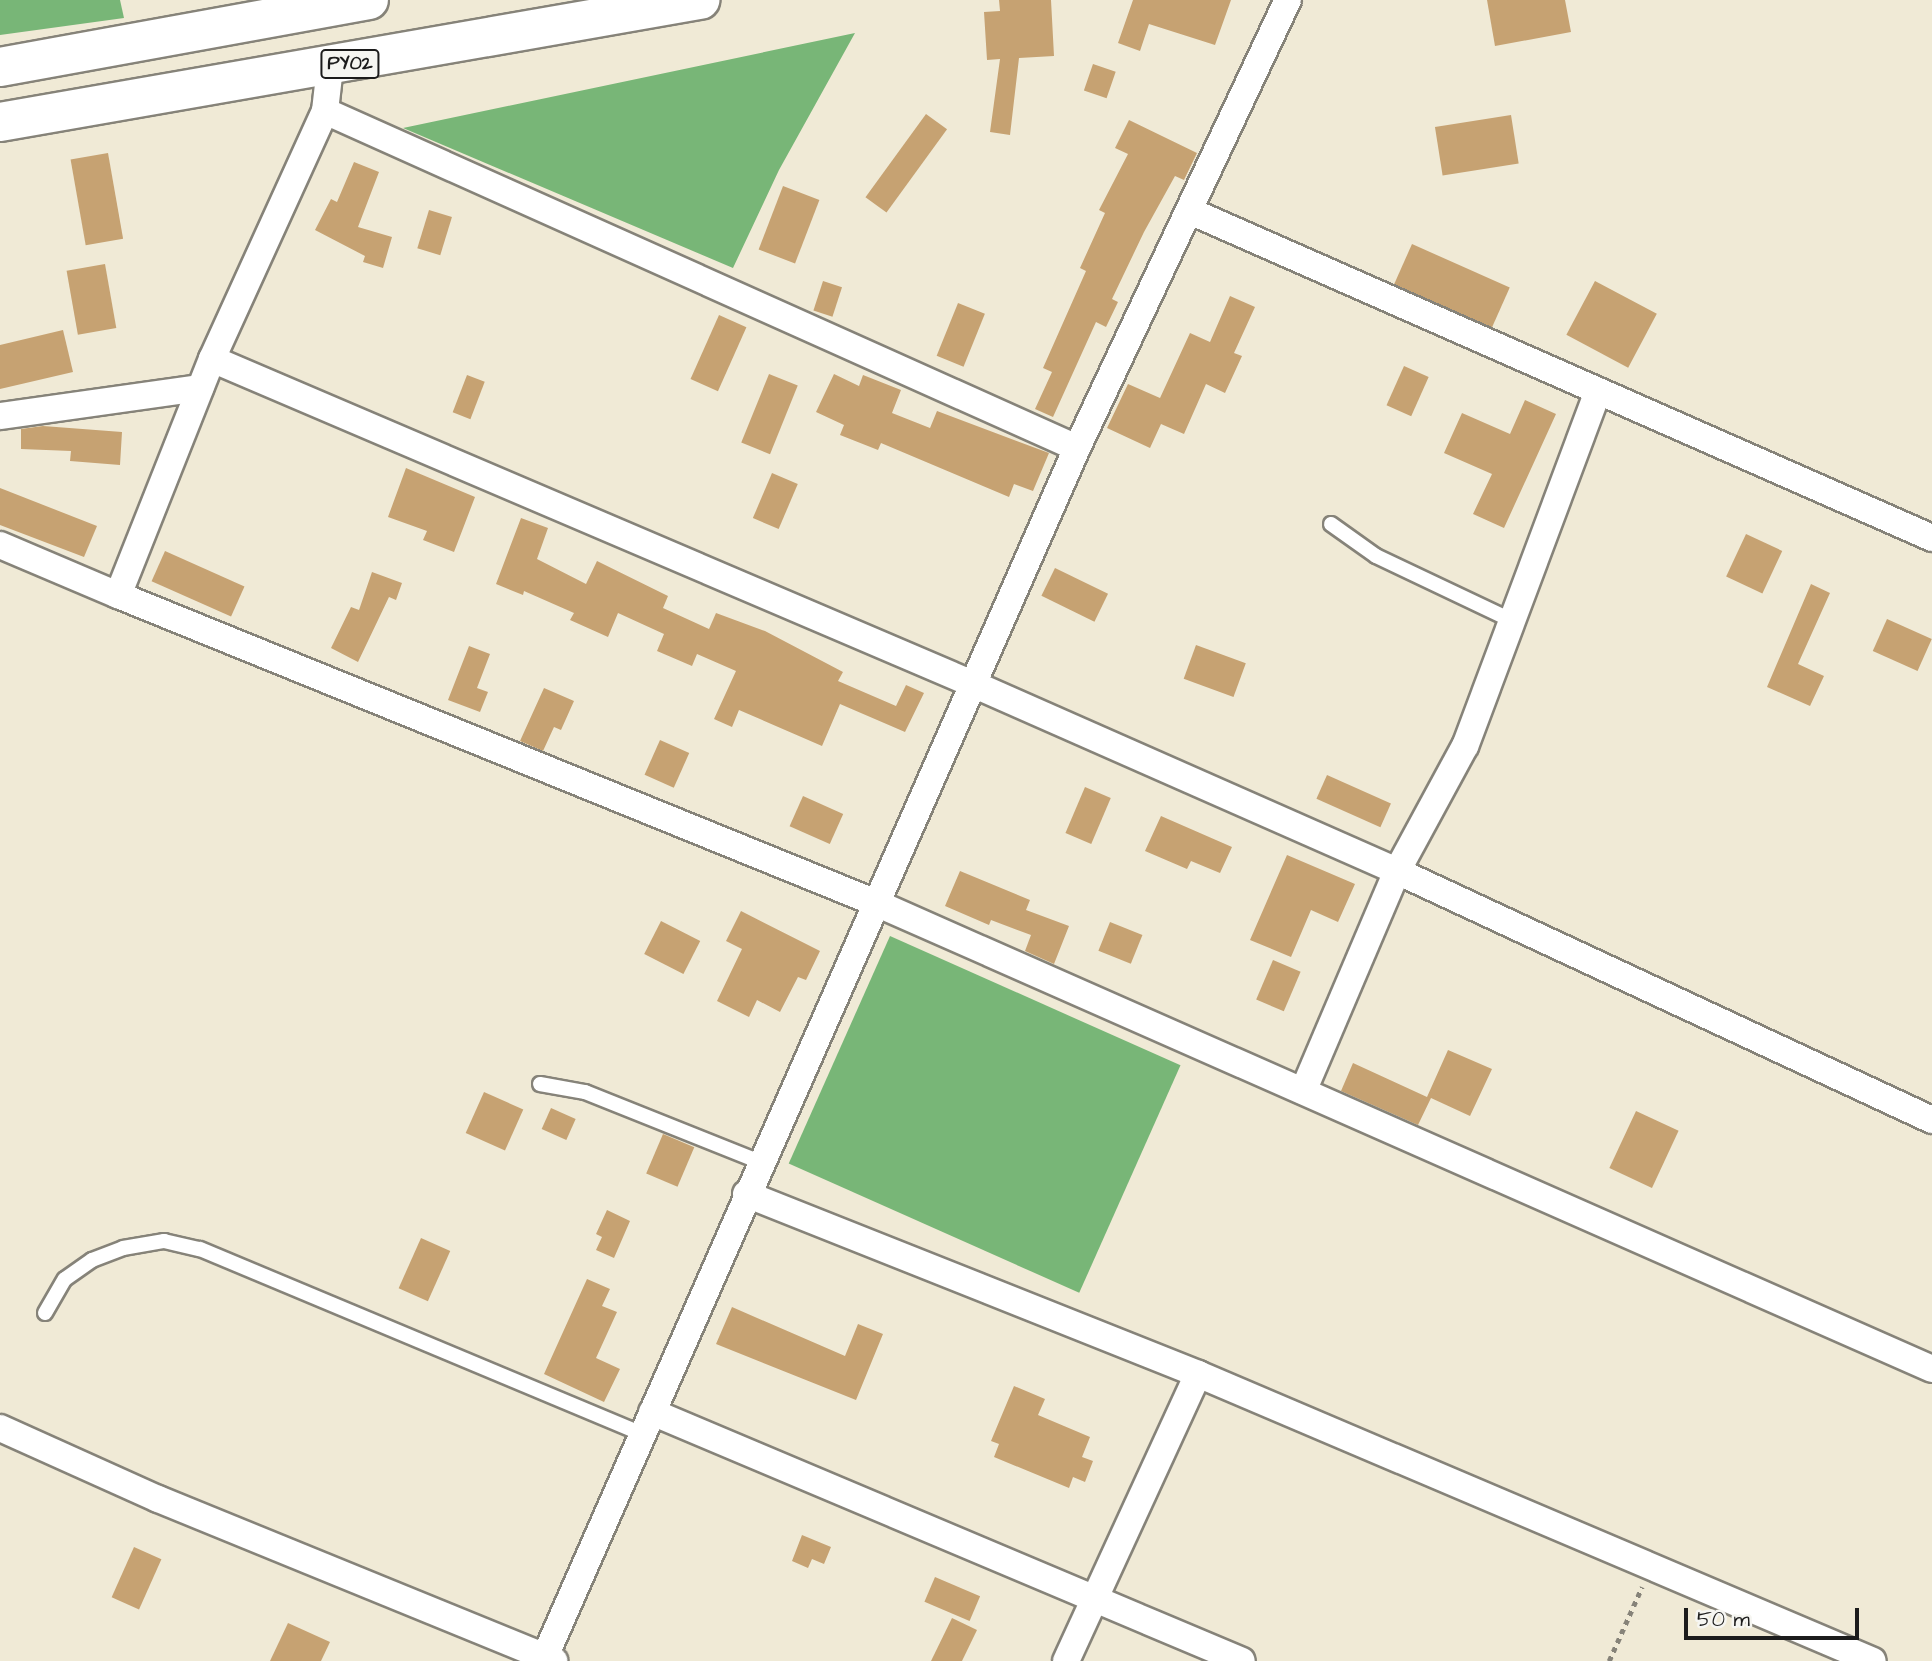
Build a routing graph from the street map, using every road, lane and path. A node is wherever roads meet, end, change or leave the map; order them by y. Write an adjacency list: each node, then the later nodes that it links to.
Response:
1 (369, 0): 4 (highway)
2 (699, 0): 5 (highway, PY02)
3 (1288, 0): 8 (street)
4 (0, 67)
5 (330, 67): 6 (street); 7 (highway, PY02)
6 (325, 111): 9 (street); 13 (street)
7 (0, 122)
8 (1189, 211): 11 (street); 13 (street)
9 (212, 359): 10 (street); 19 (street)
10 (200, 388): 12 (street); 17 (street)
11 (1598, 391): 15 (street); 18 (street)
12 (0, 416)
13 (1077, 447): 19 (street)
14 (1331, 524): 18 (lane)
15 (1932, 538)
16 (0, 545): 17 (street)
17 (118, 595): 21 (street)
18 (1511, 620): 20 (street)
19 (973, 684): 20 (street); 21 (street)
20 (1397, 871): 23 (street); 24 (street)
21 (876, 903): 23 (street); 25 (street)
22 (540, 1084): 25 (lane)
23 (1303, 1091): 28 (street)
24 (1932, 1119)
25 (760, 1162): 26 (street)
26 (746, 1194): 29 (street); 30 (street)
27 (45, 1313): 30 (lane)
28 (1932, 1369)
29 (1198, 1374): 32 (street); 33 (street)
30 (647, 1423): 33 (street); 34 (street)
31 (0, 1428): 34 (street)
32 (1650, 1567): 37 (path); 38 (street)
33 (1097, 1600): 35 (street); 36 (street)
34 (547, 1660)
35 (1066, 1661)
36 (1242, 1661)
37 (1609, 1661)
38 (1873, 1661)

